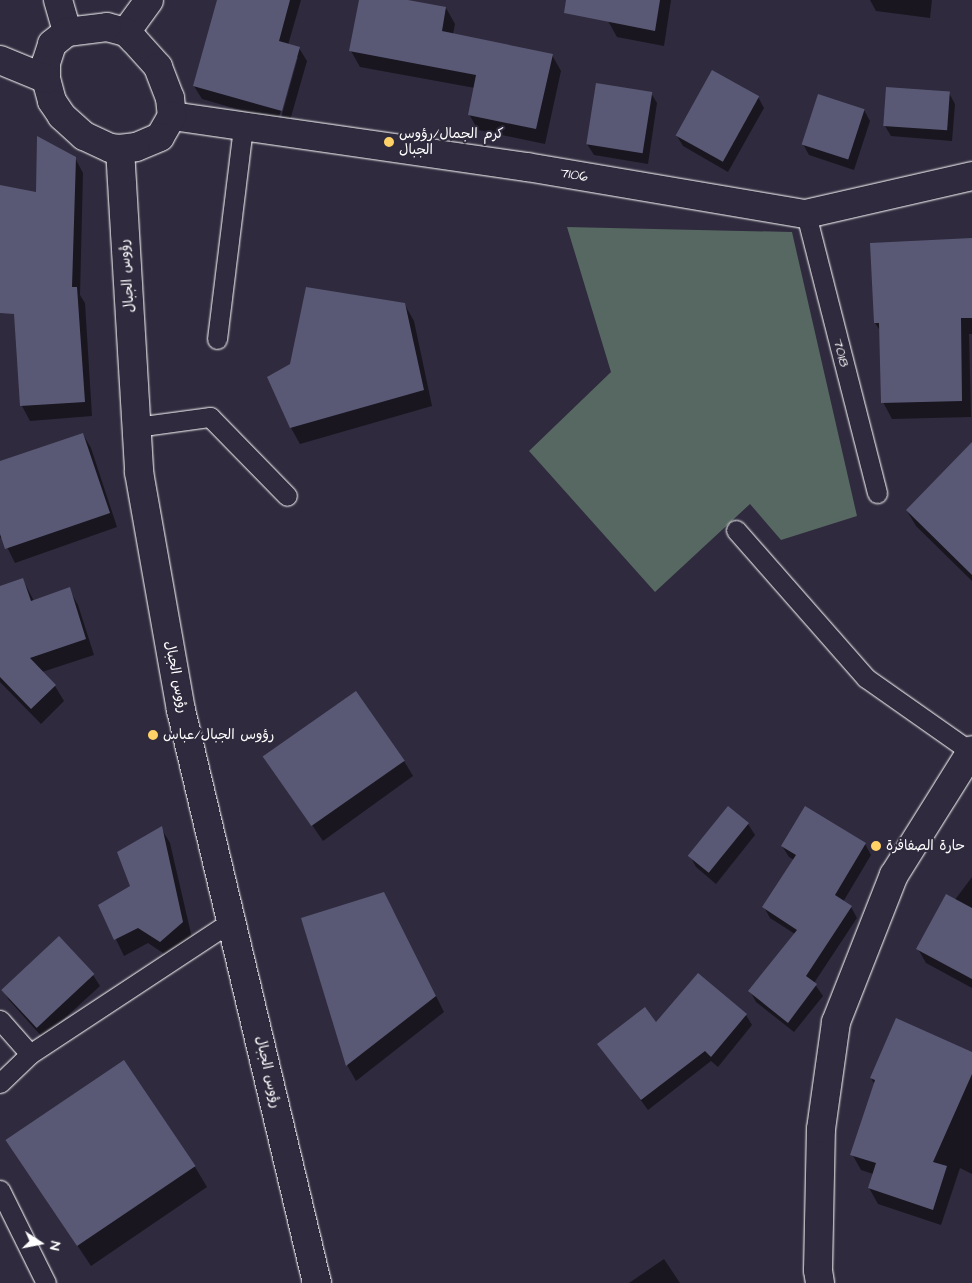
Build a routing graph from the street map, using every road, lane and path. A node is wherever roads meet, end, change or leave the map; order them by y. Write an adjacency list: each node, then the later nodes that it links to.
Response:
1 (58, 0): 3 (street)
2 (149, 0): 4 (street)
3 (67, 32): 4 (street); 6 (street)
4 (126, 32): 7 (street)
5 (0, 60): 6 (street)
6 (46, 79): 9 (street)
7 (172, 116): 8 (street, 7106); 9 (street)
8 (243, 126): 11 (street, 7106); 12 (lane)
9 (120, 150): 13 (street, رؤوس الجبال)
10 (972, 176): 11 (street, 7106)
11 (806, 214): 14 (lane, 7018)
12 (217, 339)
13 (136, 426): 15 (lane); 18 (street, رؤوس الجبال)
14 (877, 493)
15 (287, 496)
16 (736, 530): 17 (lane)
17 (971, 751): 25 (street)
18 (232, 920): 20 (lane); 24 (street, رؤوس الجبال)
19 (0, 1020): 20 (lane)
20 (30, 1054): 21 (lane)
21 (0, 1083)
22 (0, 1190): 23 (lane)
23 (46, 1283)
24 (317, 1283)
25 (820, 1283)

